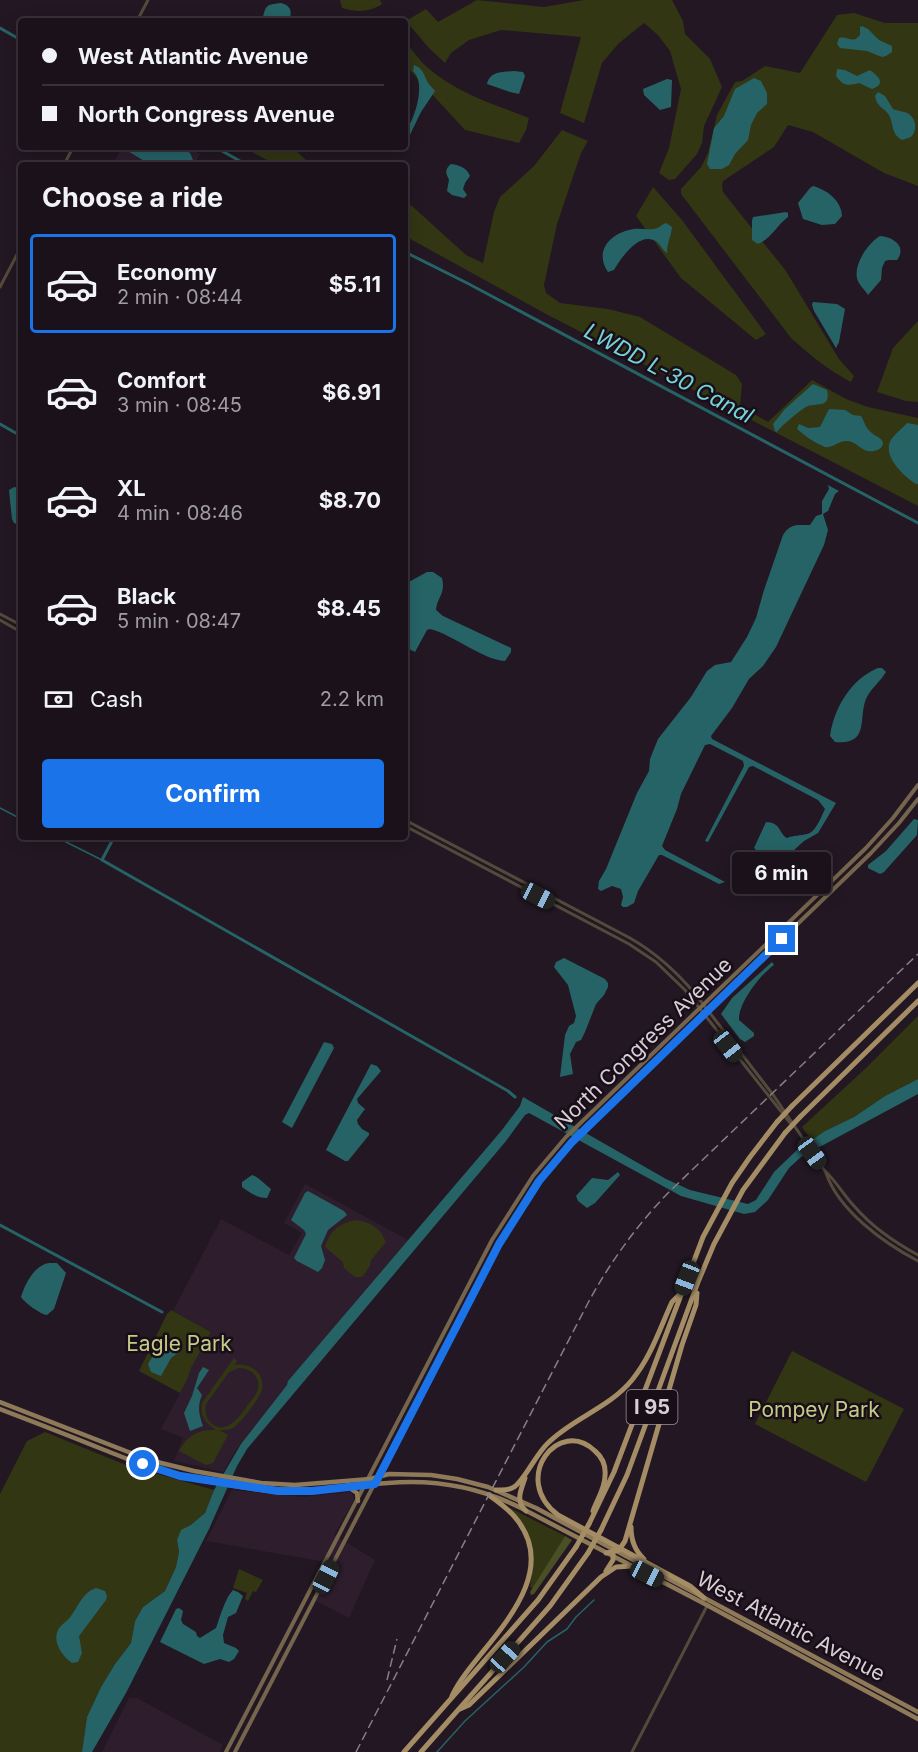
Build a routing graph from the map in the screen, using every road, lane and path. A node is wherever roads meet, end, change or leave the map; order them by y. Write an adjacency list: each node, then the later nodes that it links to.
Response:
1 (148, 0): 2 (street)
2 (139, 18)
3 (18, 253): 4 (street)
4 (0, 287)
5 (0, 614): 7 (street)
6 (0, 620): 8 (street)
7 (18, 623)
8 (18, 630)
9 (918, 785): 13 (main road, North Congress Avenue)
10 (918, 799): 14 (main road, North Congress Avenue)
11 (408, 822): 15 (street)
12 (408, 828): 16 (street)
13 (866, 848): 14 (main road); 21 (main road, North Congress Avenue)
14 (871, 854): 22 (main road, North Congress Avenue)
15 (572, 907): 16 (street); 18 (street)
16 (562, 908): 17 (street)
17 (636, 947): 18 (street); 21 (street)
18 (650, 950): 21 (street)
19 (918, 983): 29 (highway, I 95, bridge)
20 (918, 1001): 28 (highway, I 95, bridge)
21 (701, 1006): 22 (street); 23 (main road, North Congress Avenue)
22 (706, 1013): 24 (main road, North Congress Avenue); 25 (street)
23 (611, 1093): 24 (main road); 36 (main road, North Congress Avenue)
24 (609, 1106): 35 (main road, North Congress Avenue)
25 (825, 1171): 26 (street); 27 (street)
26 (918, 1255)
27 (918, 1260)
28 (698, 1282): 45 (highway); 56 (highway, I 95, bridge)
29 (681, 1293): 34 (highway); 46 (highway, I 95)
30 (0, 1402): 32 (main road, West Atlantic Avenue)
31 (0, 1409): 33 (main road)
32 (101, 1441): 33 (main road); 36 (main road, West Atlantic Avenue)
33 (86, 1443): 39 (main road)
34 (527, 1471): 40 (highway); 42 (highway)
35 (378, 1478): 36 (main road, West Atlantic Avenue); 37 (main road, North Congress Avenue); 40 (main road, West Atlantic Avenue)
36 (369, 1479): 38 (main road, North Congress Avenue)
37 (375, 1484): 38 (main road); 41 (main road); 49 (main road, North Congress Avenue)
38 (366, 1486): 39 (main road); 43 (main road, North Congress Avenue)
39 (348, 1487): 43 (main road)
40 (496, 1490): 42 (main road, West Atlantic Avenue)
41 (489, 1495): 44 (main road); 55 (highway)
42 (519, 1499): 44 (highway); 48 (main road, West Atlantic Avenue)
43 (358, 1501): 47 (main road, North Congress Avenue)
44 (526, 1511): 50 (main road)
45 (632, 1518): 48 (highway); 52 (highway)
46 (589, 1524): 48 (highway); 55 (highway, I 95, bridge)
47 (336, 1541): 49 (main road); 59 (main road, North Congress Avenue)
48 (615, 1551): 50 (highway); 51 (main road, West Atlantic Avenue); 52 (highway); 53 (highway); 54 (main road, West Atlantic Avenue)
49 (339, 1552): 60 (main road, North Congress Avenue)
50 (606, 1553)
51 (632, 1566): 53 (highway); 54 (main road, West Atlantic Avenue)
52 (660, 1570): 54 (highway)
53 (601, 1577): 56 (highway)
54 (707, 1601): 57 (main road, West Atlantic Avenue); 58 (main road, West Atlantic Avenue); 63 (street)
55 (450, 1700): 61 (highway, I 95)
56 (459, 1710): 62 (highway, I 95)
57 (918, 1712)
58 (918, 1719)
59 (226, 1752)
60 (235, 1752)
61 (404, 1752)
62 (421, 1752)
63 (632, 1752)

